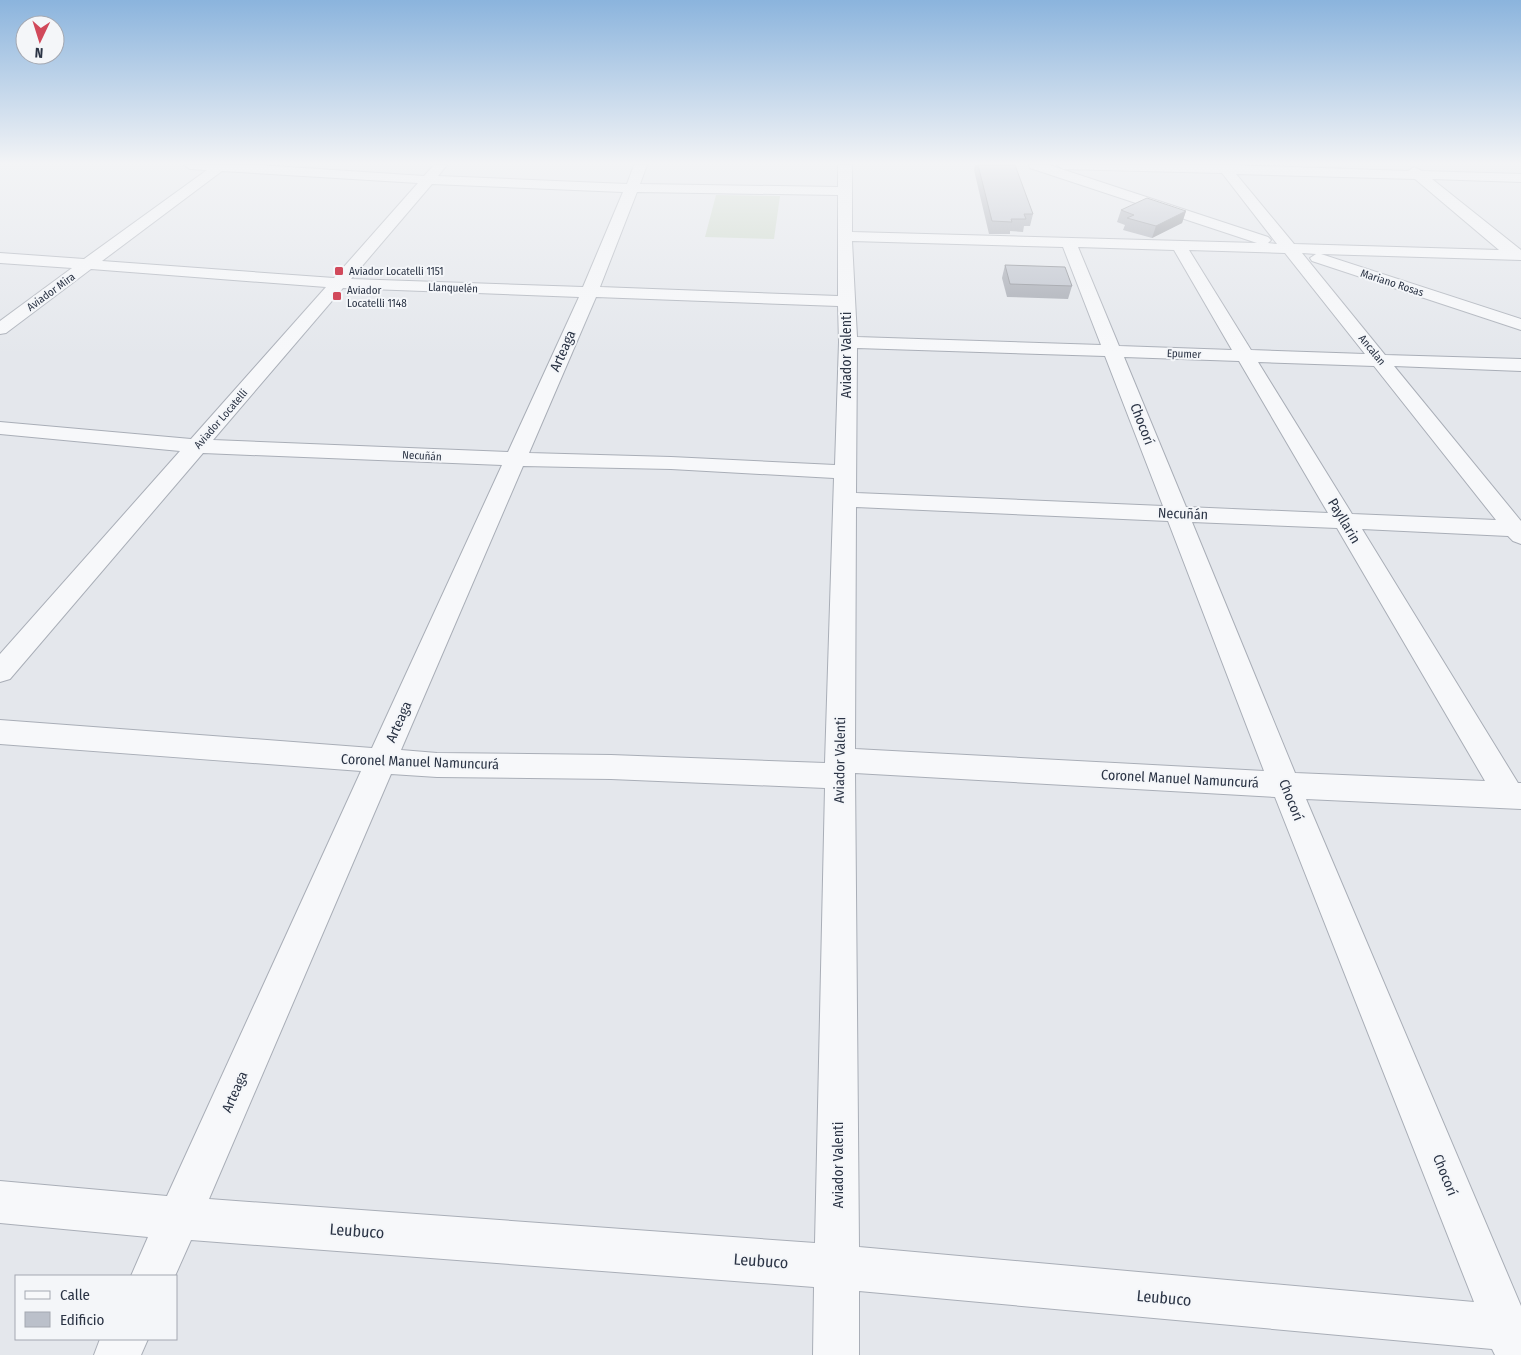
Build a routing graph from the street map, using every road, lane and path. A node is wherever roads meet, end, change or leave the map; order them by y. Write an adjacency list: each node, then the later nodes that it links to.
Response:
1 (137, 228): 14 (street, Aviador Mira)
2 (386, 228): 15 (street, Aviador Locatelli)
3 (616, 228): 16 (street, Arteaga)
4 (844, 228): 8 (street, Aviador Valenti)
5 (1228, 228): 11 (street, Mariano Rosas)
6 (1275, 228): 11 (street, Ancalan)
7 (1485, 228): 12 (street)
8 (844, 236): 9 (street); 17 (street, Aviador Valenti)
9 (1069, 243): 10 (street); 21 (street, Chocorí)
10 (1179, 246): 11 (street); 22 (street, Payllarin)
11 (1292, 249): 12 (street); 18 (street, Mariano Rosas); 23 (street, Ancalan)
12 (1518, 255)
13 (0, 258): 14 (street, Llanquelén)
14 (87, 265): 15 (street, Llanquelén); 19 (street, Aviador Mira)
15 (338, 283): 16 (street, Llanquelén); 26 (street, Aviador Locatelli)
16 (589, 293): 17 (street, Llanquelén); 27 (street, Arteaga)
17 (846, 301): 20 (street, Aviador Valenti)
18 (1521, 325)
19 (0, 329)
20 (848, 342): 21 (street, Epumer); 28 (street, Aviador Valenti)
21 (1114, 351): 22 (street, Epumer); 29 (street, Chocorí)
22 (1244, 356): 23 (street, Epumer); 30 (street, Payllarin)
23 (1380, 359): 24 (street, Epumer); 31 (street, Ancalan)
24 (1521, 365)
25 (0, 428): 26 (street, Necuñán)
26 (197, 446): 27 (street, Necuñán); 32 (street, Aviador Locatelli)
27 (516, 458): 28 (street, Necuñán); 34 (street, Arteaga)
28 (845, 486): 29 (street, Necuñán); 35 (street, Aviador Valenti)
29 (1177, 514): 30 (street, Necuñán); 36 (street, Chocorí)
30 (1344, 520): 31 (street, Necuñán); 37 (street, Payllarin)
31 (1519, 531)
32 (0, 672)
33 (0, 732): 34 (street, Coronel Manuel Namuncurá)
34 (382, 762): 35 (street, Coronel Manuel Namuncurá); 39 (street, Arteaga)
35 (840, 768): 36 (street, Coronel Manuel Namuncurá); 40 (street, Aviador Valenti)
36 (1286, 785): 37 (street, Coronel Manuel Namuncurá); 42 (street, Chocorí)
37 (1515, 796)
38 (0, 1202): 39 (street, Leubuco)
39 (179, 1218): 40 (street, Leubuco); 41 (street, Arteaga)
40 (837, 1267): 42 (street, Leubuco); 45 (street, Aviador Valenti)
41 (153, 1275)
42 (1516, 1337)
43 (125, 1340): 44 (street)
44 (118, 1355)
45 (836, 1355)

